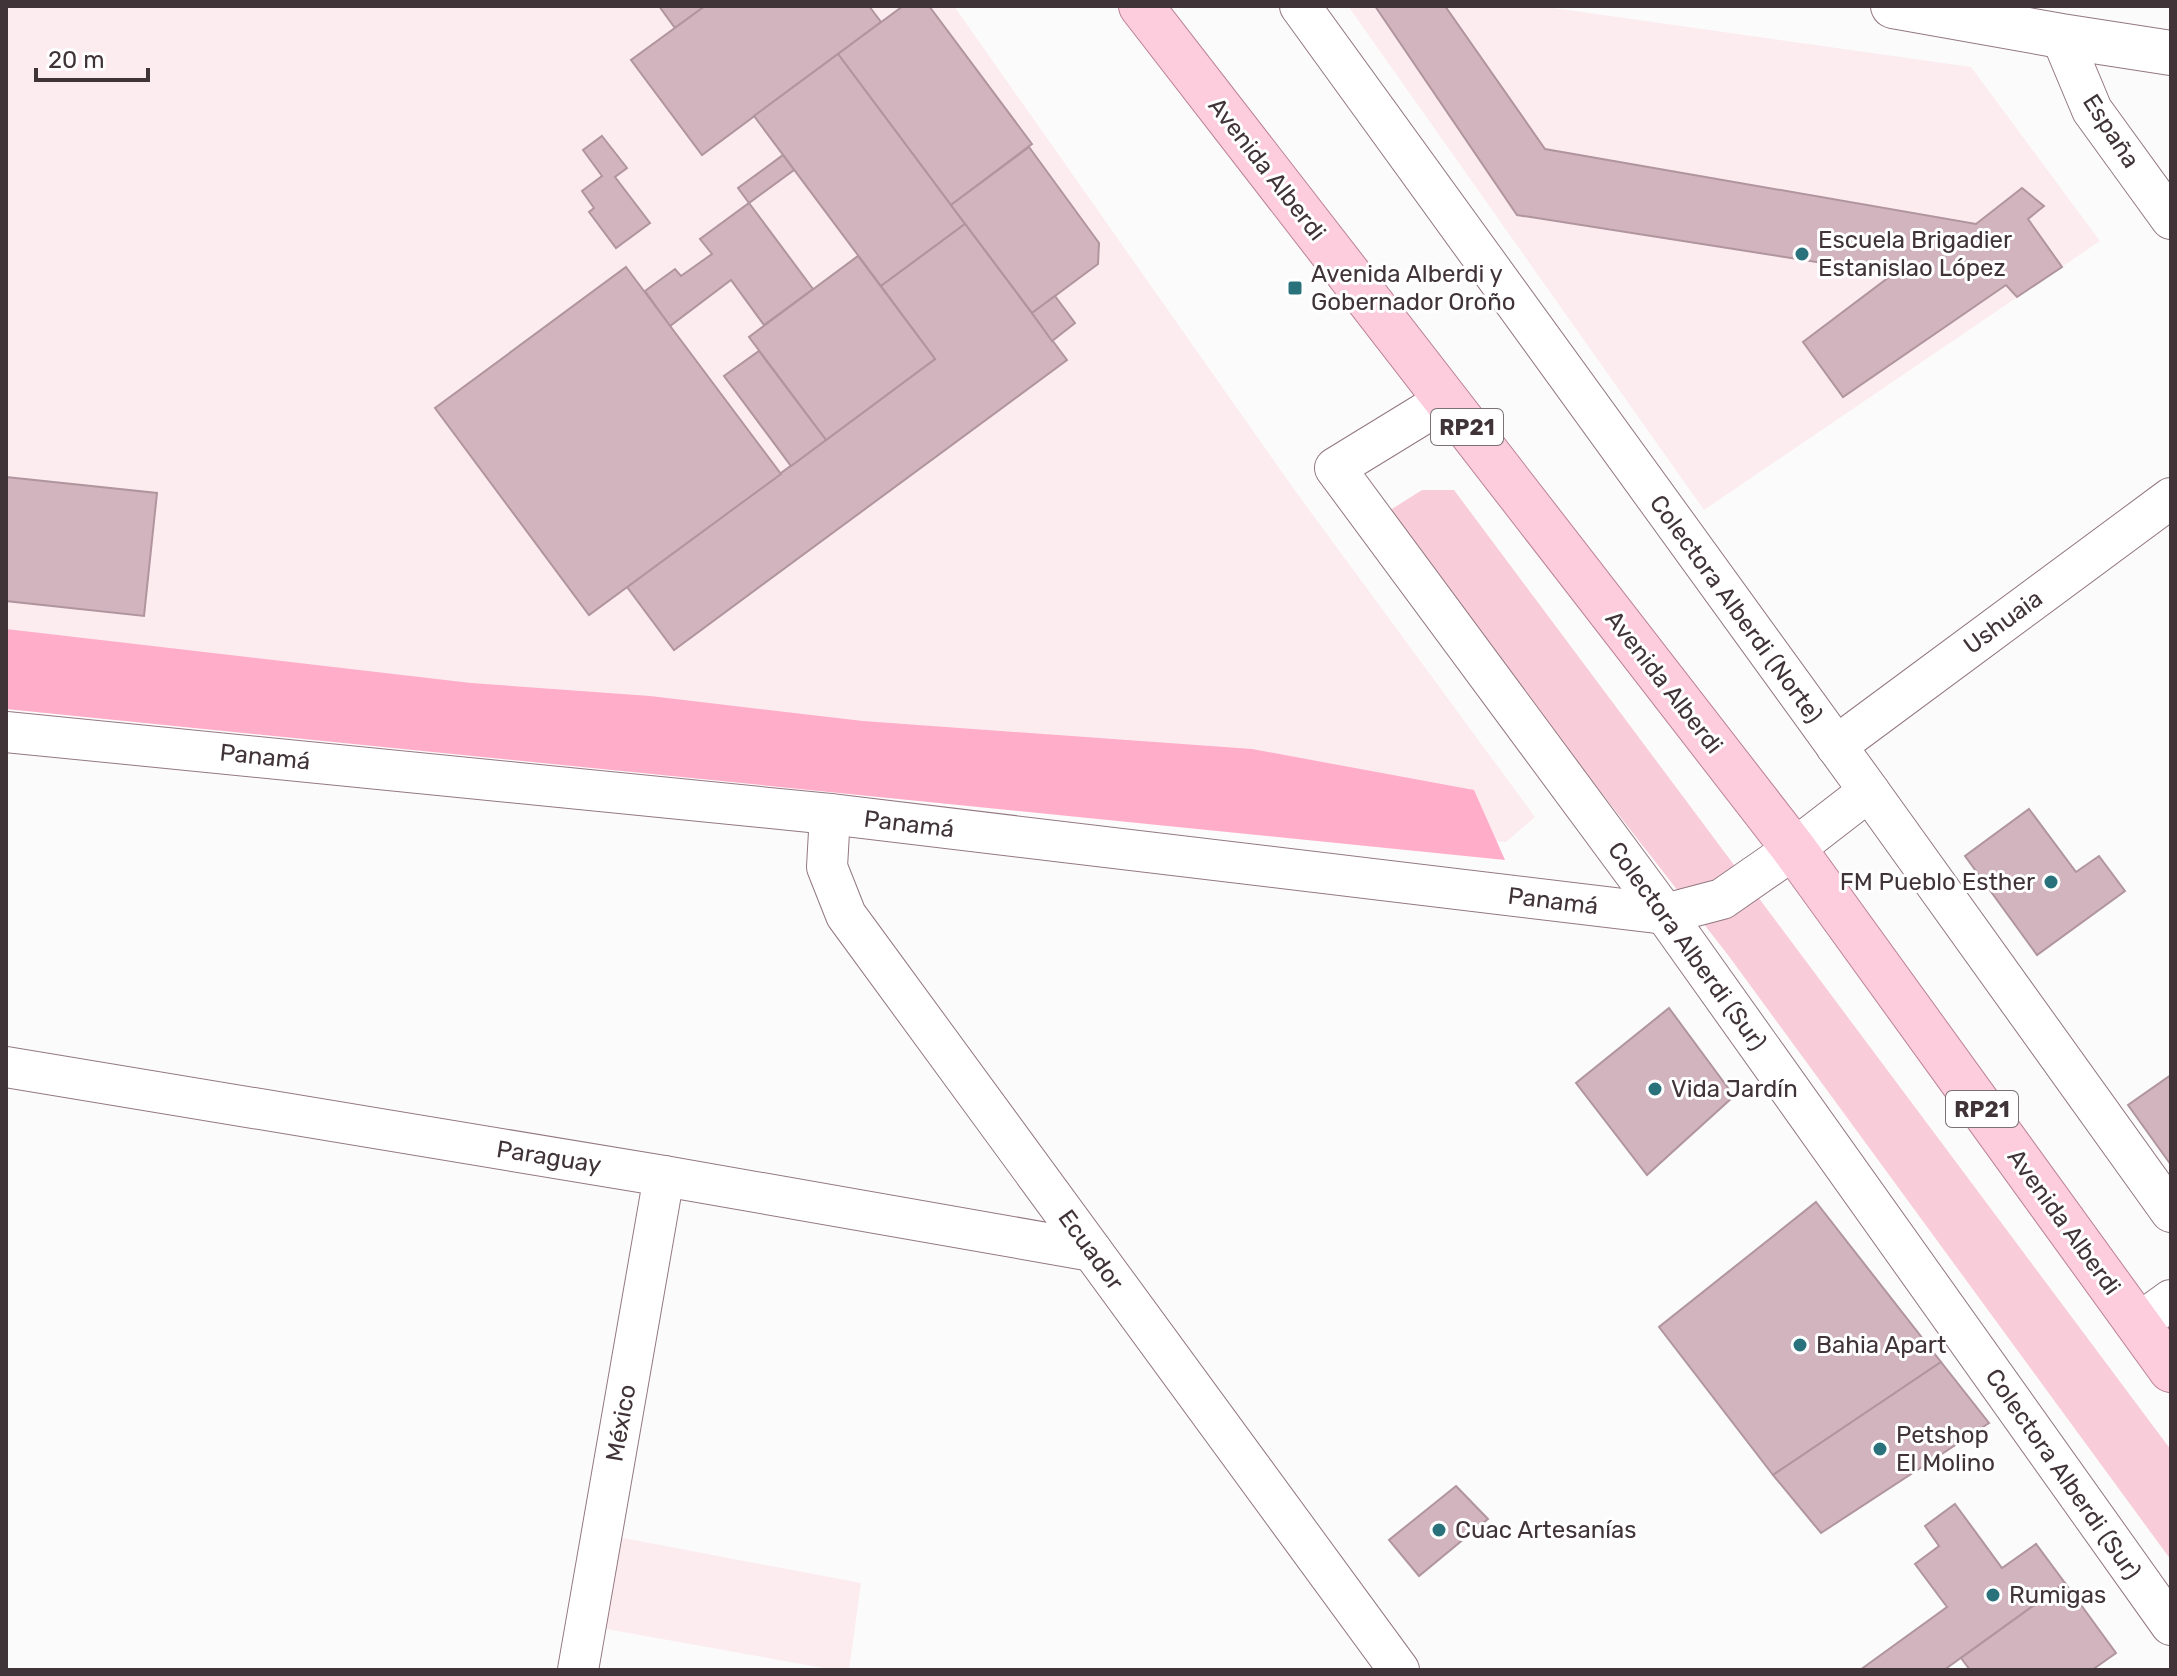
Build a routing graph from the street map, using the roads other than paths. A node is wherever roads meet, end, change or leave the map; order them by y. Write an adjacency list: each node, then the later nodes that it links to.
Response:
1 (1141, 6): 7 (main road, Avenida Alberdi / RP21)
2 (1300, 6): 10 (street, Colectora Alberdi (Norte))
3 (1893, 6): 4 (street)
4 (2061, 36): 5 (street); 6 (street, España)
5 (2171, 53)
6 (2171, 219)
7 (1446, 400): 13 (main road, Avenida Alberdi / RP21); 14 (street, Colectora Alberdi (Sur))
8 (2171, 498): 10 (street, Ushuaia)
9 (6, 732): 12 (street, Panamá)
10 (1836, 746): 11 (street, Colectora Alberdi (Norte))
11 (1869, 791): 13 (street, Panamá); 17 (street, Colectora Alberdi (Norte))
12 (830, 814): 14 (street, Panamá); 18 (street, Ecuador)
13 (1794, 849): 14 (street, Panamá); 19 (main road, Avenida Alberdi / RP21)
14 (1665, 914): 21 (street, Colectora Alberdi (Sur))
15 (6, 1067): 16 (street, Paraguay)
16 (664, 1176): 18 (street, Paraguay); 22 (street, México)
17 (2171, 1212)
18 (1092, 1251): 23 (street, Ecuador)
19 (2155, 1312): 20 (main road, Avenida Alberdi / RP21)
20 (2171, 1370)
21 (2171, 1625)
22 (578, 1670)
23 (1399, 1670)

